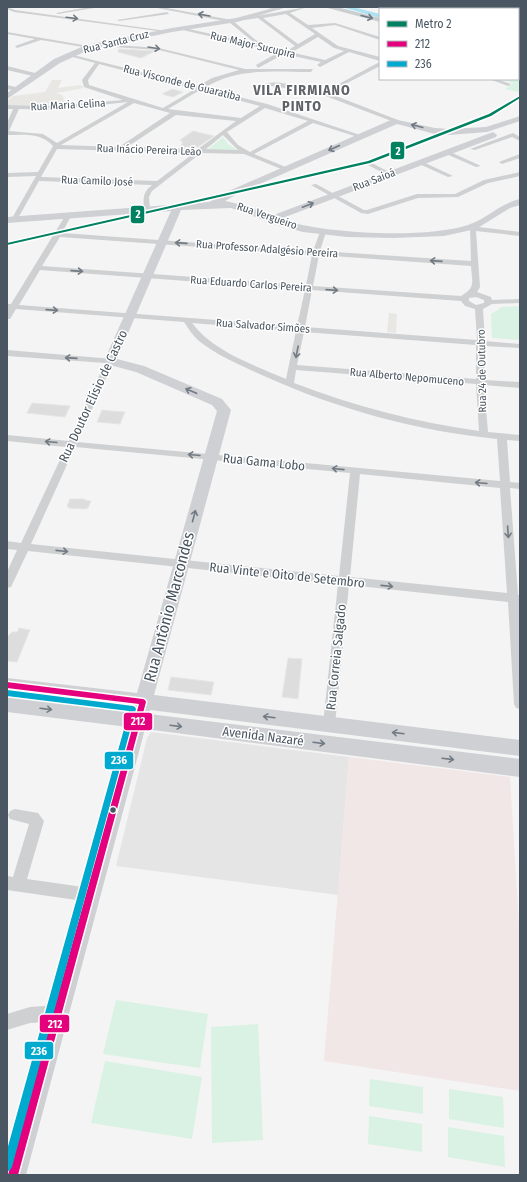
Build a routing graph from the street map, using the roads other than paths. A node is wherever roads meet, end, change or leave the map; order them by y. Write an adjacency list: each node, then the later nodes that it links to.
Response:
1 (7, 7): 12 (street)
2 (98, 7): 12 (street)
3 (154, 7): 10 (street)
4 (265, 7): 9 (street)
5 (305, 7): 9 (street, Rua Santa Cruz)
6 (328, 7): 15 (main road, one-way to 15)
7 (360, 7): 11 (main road)
8 (198, 8): 10 (street)
9 (283, 9): 13 (street, Rua Santa Cruz); 14 (street, Rua Santa Cruz); 17 (street)
10 (178, 11): 14 (street, one-way to 10); 16 (street)
11 (379, 12)
12 (43, 15): 16 (street, one-way to 16)
13 (258, 17): 14 (street, Rua Santa Cruz); 25 (street)
14 (233, 20): 18 (street, Rua Santa Cruz); 26 (street)
15 (379, 20)
16 (106, 22): 19 (street)
17 (306, 27): 21 (street); 23 (street)
18 (180, 28): 19 (street, Rua Santa Cruz); 26 (street, Rua Major Sucupira)
19 (165, 31): 24 (street, Rua Santa Cruz)
20 (7, 33): 22 (street)
21 (317, 34): 25 (street); 29 (street)
22 (40, 38): 27 (street); 28 (street)
23 (379, 39)
24 (101, 45): 27 (street, Rua Santa Cruz); 38 (street, one-way to 38)
25 (298, 46): 30 (street)
26 (263, 47): 30 (street, Rua Major Sucupira)
27 (89, 48): 31 (street, Rua Santa Cruz)
28 (24, 49)
29 (348, 51): 32 (street); 34 (street)
30 (285, 53): 34 (street, Rua Major Sucupira); 36 (street)
31 (71, 55): 33 (street, Rua Visconde de Guaratiba); 40 (street, Rua Santa Cruz)
32 (379, 59)
33 (98, 62): 48 (street, Rua Visconde de Guaratiba); 52 (street)
34 (326, 62): 39 (street)
35 (379, 65): 50 (street)
36 (258, 66)
37 (7, 68): 40 (street)
38 (248, 70): 39 (street); 48 (street)
39 (311, 70): 41 (street)
40 (37, 75): 49 (street, Rua Santa Cruz)
41 (298, 77)
42 (291, 80): 44 (street)
43 (498, 80): 45 (street)
44 (284, 84): 46 (street); 50 (street)
45 (508, 84)
46 (266, 85)
47 (7, 87): 49 (street)
48 (199, 88): 56 (street, Rua Visconde de Guaratiba); 61 (street)
49 (18, 89): 51 (street, Rua Santa Cruz)
50 (323, 93): 54 (street)
51 (7, 97)
52 (116, 97): 53 (street); 55 (street)
53 (130, 101): 55 (street, Rua Maria Celina); 60 (street); 61 (street)
54 (350, 101): 57 (street); 66 (street)
55 (112, 103): 59 (street, Rua Maria Celina); 60 (street)
56 (265, 105): 64 (street); 65 (street, Rua Visconde de Guaratiba)
57 (343, 105)
58 (7, 107): 59 (street, Rua Maria Celina)
59 (17, 107): 71 (street)
60 (120, 109): 78 (street)
61 (163, 110): 62 (street)
62 (175, 113): 64 (street); 79 (street)
63 (520, 118): 68 (street)
64 (241, 120): 72 (street)
65 (313, 121): 75 (street, Rua Visconde de Guaratiba); 84 (street)
66 (396, 121): 69 (street, one-way to 66); 75 (street)
67 (520, 123): 70 (street, Rua Saioá)
68 (487, 129): 69 (street); 74 (street)
69 (466, 131): 76 (street)
70 (511, 131): 73 (street); 74 (street, Rua Saioá); 77 (street); 80 (street)
71 (7, 132): 78 (street)
72 (224, 132): 81 (street); 84 (street)
73 (520, 132)
74 (497, 133): 76 (street, Rua Saioá)
75 (360, 136): 89 (street, one-way to 89)
76 (482, 138): 82 (street, Rua Saioá)
77 (520, 139)
78 (56, 147): 79 (street, Rua Inácio Pereira Leão); 93 (street)
79 (120, 149): 81 (street, Rua Inácio Pereira Leão)
80 (473, 149)
81 (198, 152): 84 (street, Rua Inácio Pereira Leão); 95 (street)
82 (446, 152): 86 (street, Rua Saioá); 88 (street)
83 (520, 152): 85 (street)
84 (246, 153): 89 (street)
85 (518, 158)
86 (419, 162): 90 (street, Rua Saioá); 94 (street)
87 (368, 163): 90 (street)
88 (478, 166)
89 (286, 169): 98 (street)
90 (389, 174): 97 (street, Rua Saioá)
91 (520, 174): 97 (street)
92 (7, 175): 93 (street, Rua Camilo José)
93 (37, 176): 95 (street, Rua Camilo José); 104 (street)
94 (450, 176)
95 (158, 183): 101 (street)
96 (314, 185): 97 (street)
97 (334, 195): 103 (street, Rua Saioá, one-way to 97)
98 (226, 200): 100 (street, Rua Vergueiro); 103 (street, Rua Vergueiro)
99 (520, 202): 105 (street, Rua Vergueiro)
100 (177, 208): 101 (street, Rua Vergueiro); 109 (street, Rua Doutor Elísio de Castro)
101 (147, 209): 102 (street, Rua Vergueiro)
102 (68, 216): 104 (street, Rua Vergueiro); 108 (street)
103 (272, 219): 106 (street, Rua Vergueiro)
104 (10, 221)
105 (472, 227): 106 (street, Rua Vergueiro); 107 (street); 111 (street)
106 (323, 232): 110 (street)
107 (520, 234)
108 (58, 235): 109 (street, Rua Professor Adalgésio Pereira); 112 (street)
109 (163, 242): 110 (street, Rua Professor Adalgésio Pereira, one-way to 109); 113 (street, Rua Doutor Elísio de Castro)
110 (316, 253): 111 (street, Rua Professor Adalgésio Pereira, one-way to 110); 115 (street)
111 (475, 264): 114 (street)
112 (38, 268): 113 (street, Rua Eduardo Carlos Pereira, one-way to 113); 121 (street)
113 (147, 276): 115 (street, Rua Eduardo Carlos Pereira); 124 (street, Rua Doutor Elísio de Castro)
114 (476, 287): 116 (street); 117 (street)
115 (309, 288): 118 (street, Rua Eduardo Carlos Pereira, one-way to 118); 127 (street)
116 (472, 294): 117 (street); 118 (street)
117 (482, 295): 120 (street)
118 (464, 299): 122 (street)
119 (520, 301): 120 (street)
120 (489, 302): 122 (street)
121 (10, 306): 123 (street); 124 (street, Rua Salvador Simões, one-way to 124)
122 (479, 308): 129 (street, Rua 24 de Outubro)
123 (7, 315)
124 (130, 316): 125 (street, Rua Salvador Simões); 132 (street, Rua Doutor Elísio de Castro)
125 (186, 320): 126 (street, Rua Salvador Simões); 128 (street)
126 (213, 322): 127 (street, Rua Salvador Simões); 128 (street)
127 (302, 329): 129 (street, Rua Salvador Simões); 133 (street, one-way to 133)
128 (201, 338): 135 (street)
129 (481, 343): 130 (street, Rua Salvador Simões); 134 (street, Rua 24 de Outubro)
130 (520, 346)
131 (7, 353): 132 (street, one-way to 131)
132 (110, 361): 141 (street, Rua Doutor Elísio de Castro); 142 (street, Rua Antônio Marcondes, one-way to 132)
133 (294, 367): 134 (street, Rua Alberto Nepomuceno); 135 (street)
134 (480, 383): 136 (street, Rua Alberto Nepomuceno); 137 (street, Rua 24 de Outubro)
135 (289, 385): 137 (street)
136 (520, 386)
137 (484, 435): 138 (street)
138 (502, 437): 140 (street); 144 (street)
139 (7, 438): 141 (street, Rua Gama Lobo, one-way to 139)
140 (520, 438)
141 (70, 444): 142 (street, Rua Gama Lobo, one-way to 141); 147 (street, Rua Doutor Elísio de Castro)
142 (210, 457): 143 (street, Rua Gama Lobo, one-way to 142); 148 (street, Rua Antônio Marcondes, one-way to 142)
143 (355, 471): 144 (street, Rua Gama Lobo, one-way to 143); 150 (street, Rua Correia Salgado)
144 (504, 485): 145 (street, Rua Gama Lobo); 149 (street, one-way to 149)
145 (520, 486)
146 (7, 545): 147 (street, Rua Vinte e Oito de Setembro)
147 (24, 547): 148 (street, Rua Vinte e Oito de Setembro, one-way to 148); 151 (street, Rua Doutor Elísio de Castro)
148 (182, 563): 150 (street, Rua Vinte e Oito de Setembro); 156 (street, Rua Antônio Marcondes)
149 (515, 565): 152 (street)
150 (344, 581): 152 (street, Rua Vinte e Oito de Setembro, one-way to 152); 157 (street, Rua Correia Salgado)
151 (7, 584)
152 (516, 599): 155 (street)
153 (7, 685): 156 (street, Avenida Nazaré)
154 (7, 704): 156 (street, Avenida Nazaré, one-way to 156)
155 (520, 704)
156 (140, 711): 157 (street, Avenida Nazaré, one-way to 156); 159 (street, Avenida Nazaré, one-way to 159); 162 (street, Rua Antônio Marcondes)
157 (329, 724): 158 (street, Avenida Nazaré, one-way to 157)
158 (520, 748)
159 (520, 768)
160 (15, 815): 161 (street)
161 (13, 884): 162 (street)
162 (90, 895): 163 (street, Rua Antônio Marcondes)
163 (58, 1013): 164 (street); 165 (street, Rua Antônio Marcondes)
164 (7, 1022)
165 (13, 1174)

